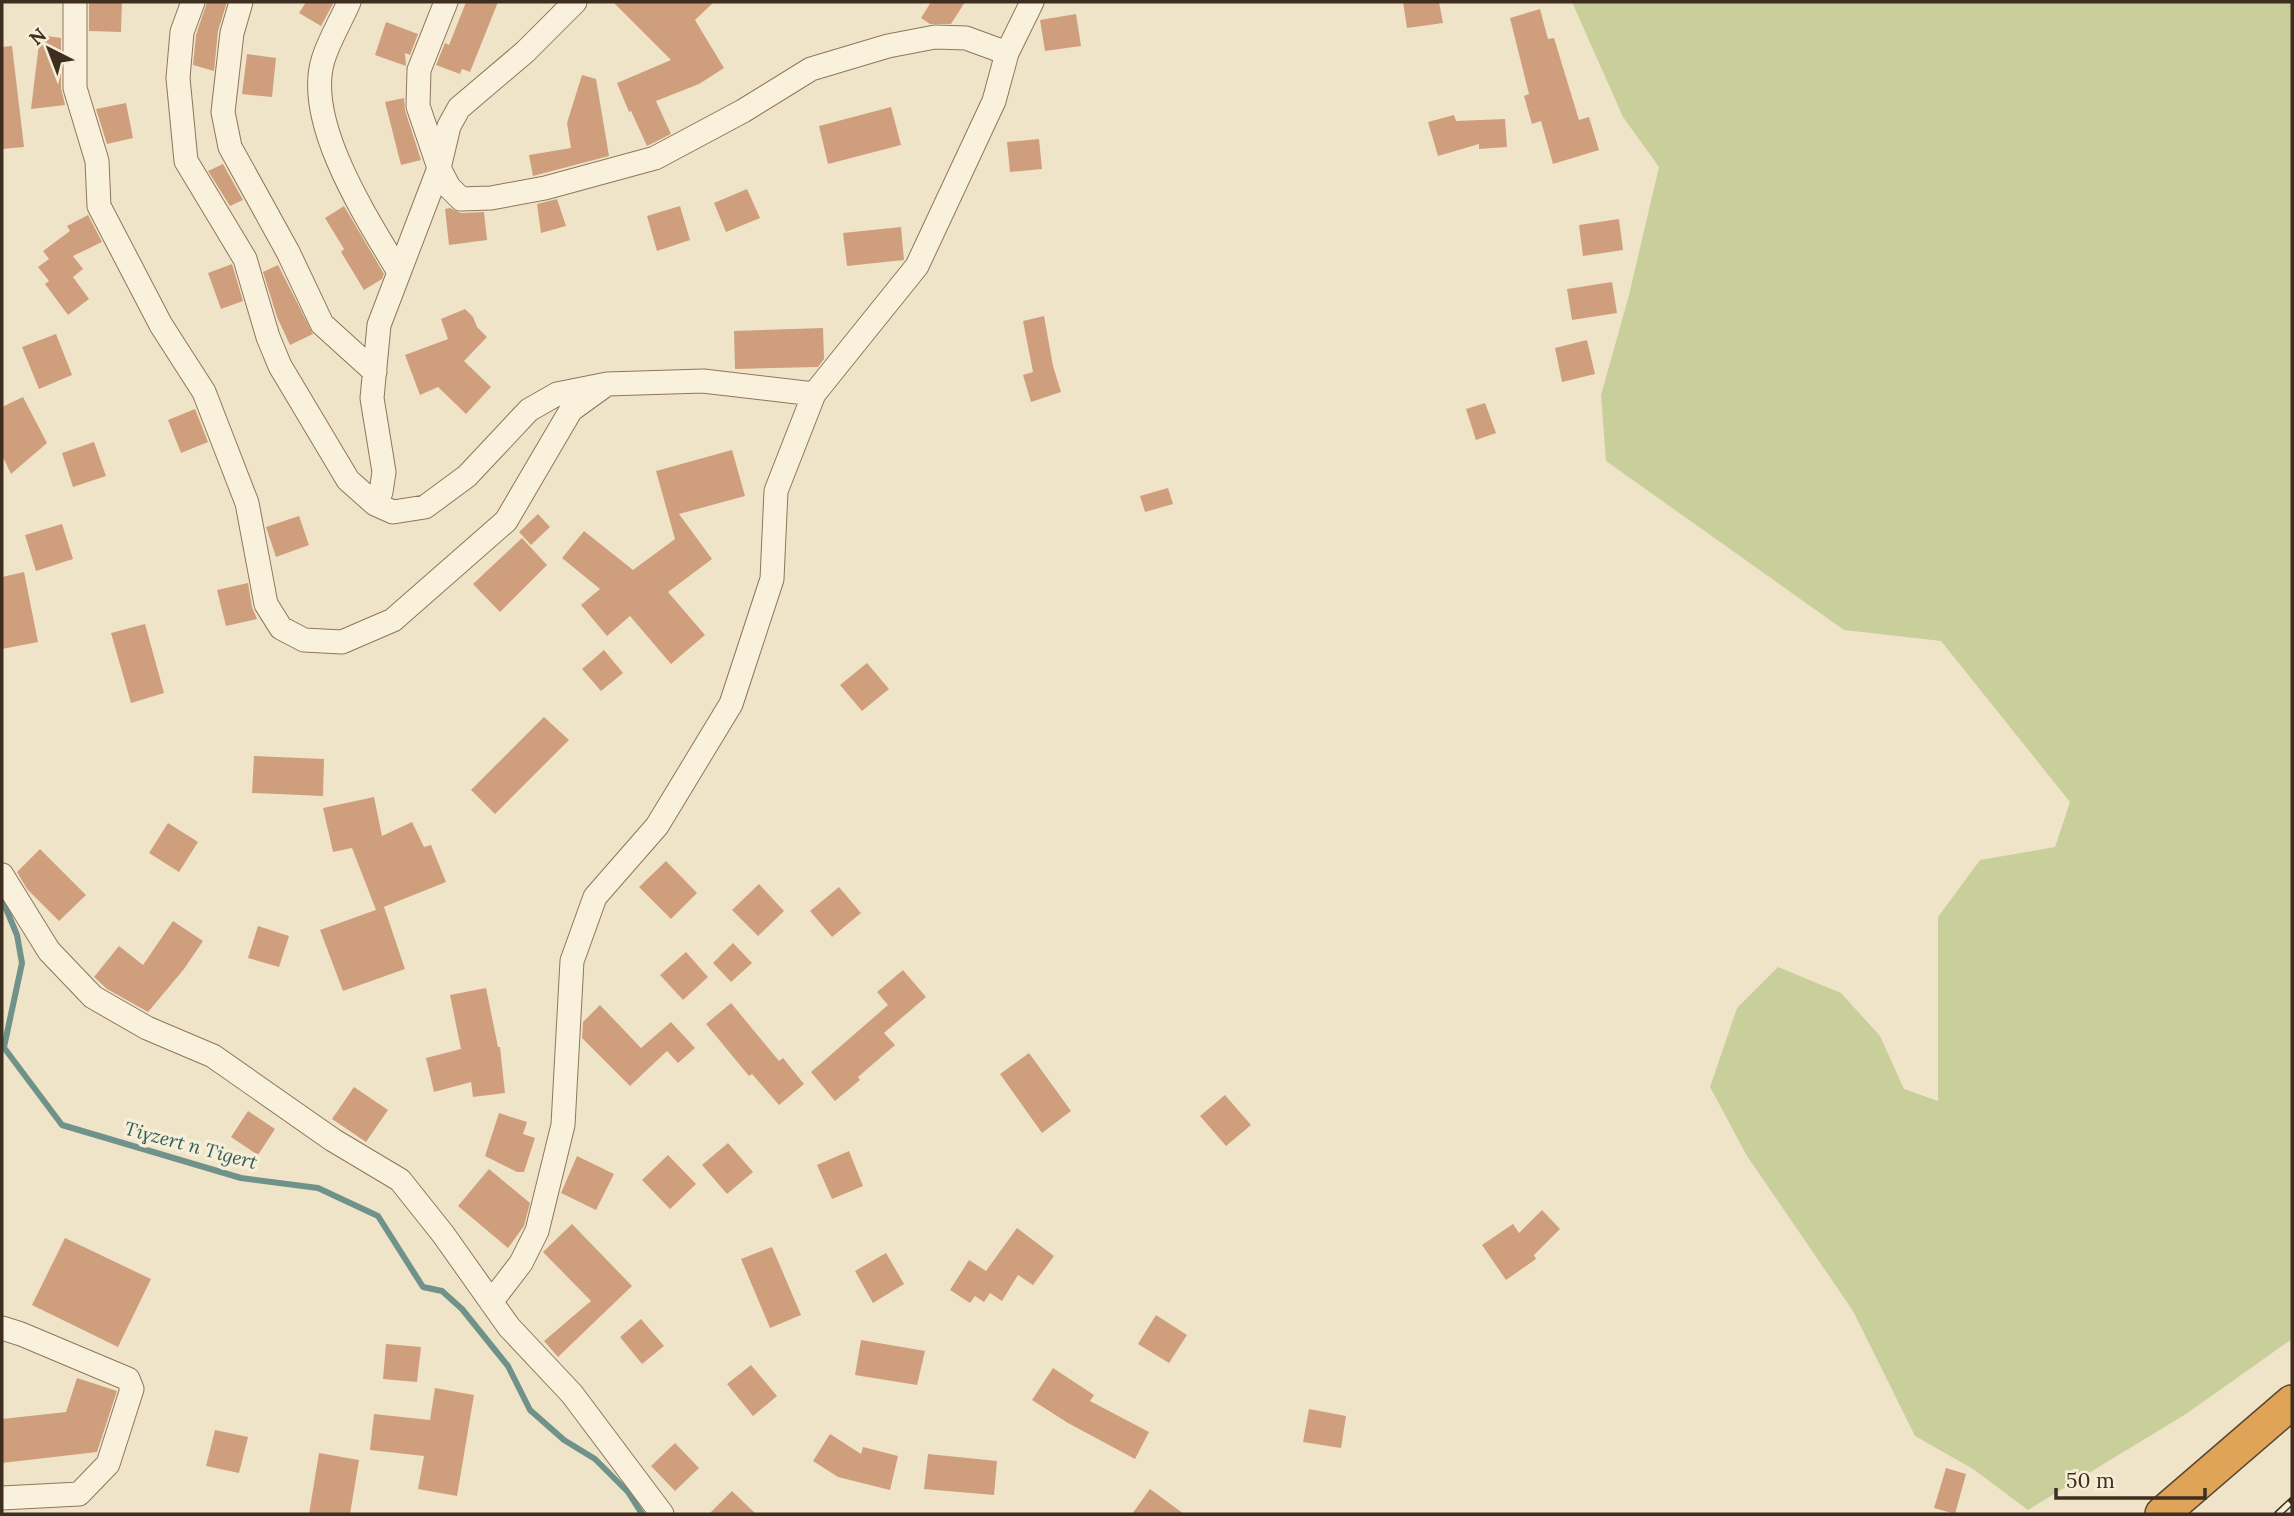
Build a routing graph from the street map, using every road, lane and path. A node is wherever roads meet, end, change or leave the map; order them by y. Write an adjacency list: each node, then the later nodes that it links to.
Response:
1 (75, 2): 12 (street)
2 (193, 2): 14 (street)
3 (241, 2): 11 (street)
4 (349, 2): 10 (street)
5 (446, 2): 9 (street)
6 (575, 2): 9 (street)
7 (1032, 2): 8 (street)
8 (1007, 53): 9 (street); 13 (street)
9 (439, 169): 10 (street)
10 (399, 272): 11 (street)
11 (374, 372): 14 (street)
12 (607, 384): 13 (street); 14 (street)
13 (814, 394): 16 (street)
14 (375, 504)
15 (2, 876): 16 (street)
16 (491, 1302): 20 (street)
17 (2, 1328): 19 (street)
18 (2292, 1402): 21 (highway)
19 (2, 1498)
20 (663, 1514)
21 (2162, 1514)

